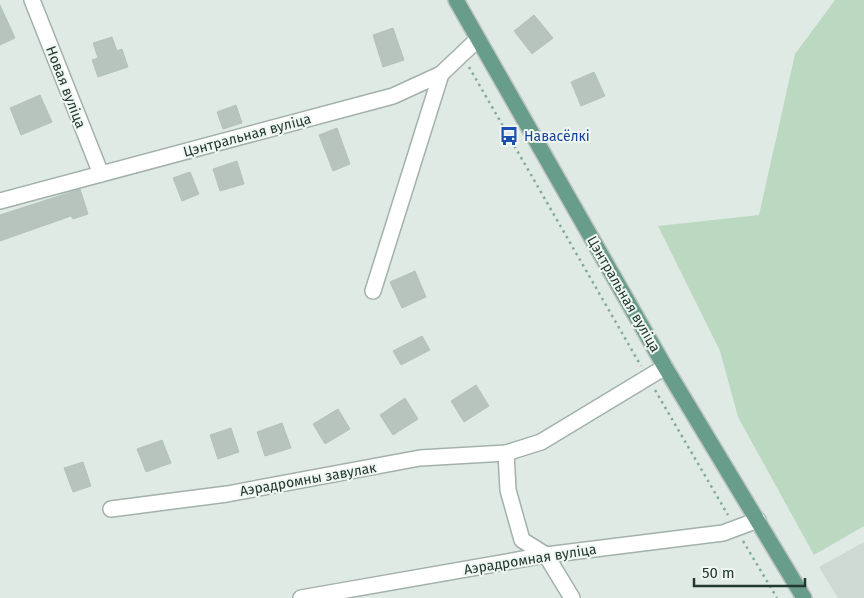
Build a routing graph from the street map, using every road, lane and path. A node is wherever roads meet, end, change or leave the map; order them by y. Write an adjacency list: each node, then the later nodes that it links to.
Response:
1 (32, 0): 6 (street, Новая вуліца)
2 (456, 0): 3 (main road, Цэнтральная вуліца)
3 (478, 39): 4 (street, Цэнтральная вуліца); 9 (main road, Цэнтральная вуліца)
4 (462, 54): 5 (street, Цэнтральная вуліца); 10 (path)
5 (441, 74): 6 (street, Цэнтральная вуліца); 8 (street)
6 (100, 174): 7 (street, Цэнтральная вуліца)
7 (0, 201)
8 (373, 291)
9 (665, 367): 10 (street, Аэрадромны завулак); 13 (main road, Цэнтральная вуліца)
10 (648, 377): 11 (street, Аэрадромны завулак); 14 (path)
11 (506, 454): 12 (street, Аэрадромны завулак); 15 (street)
12 (111, 509)
13 (758, 520): 14 (street, Аэрадромная вуліца); 20 (main road, Цэнтральная вуліца)
14 (736, 528): 15 (street, Аэрадромная вуліца); 19 (path)
15 (546, 555): 16 (street, Аэрадромная вуліца); 18 (street)
16 (318, 596): 17 (street, Аэрадромная вуліца)
17 (301, 598)
18 (572, 598)
19 (777, 598)
20 (804, 598)

